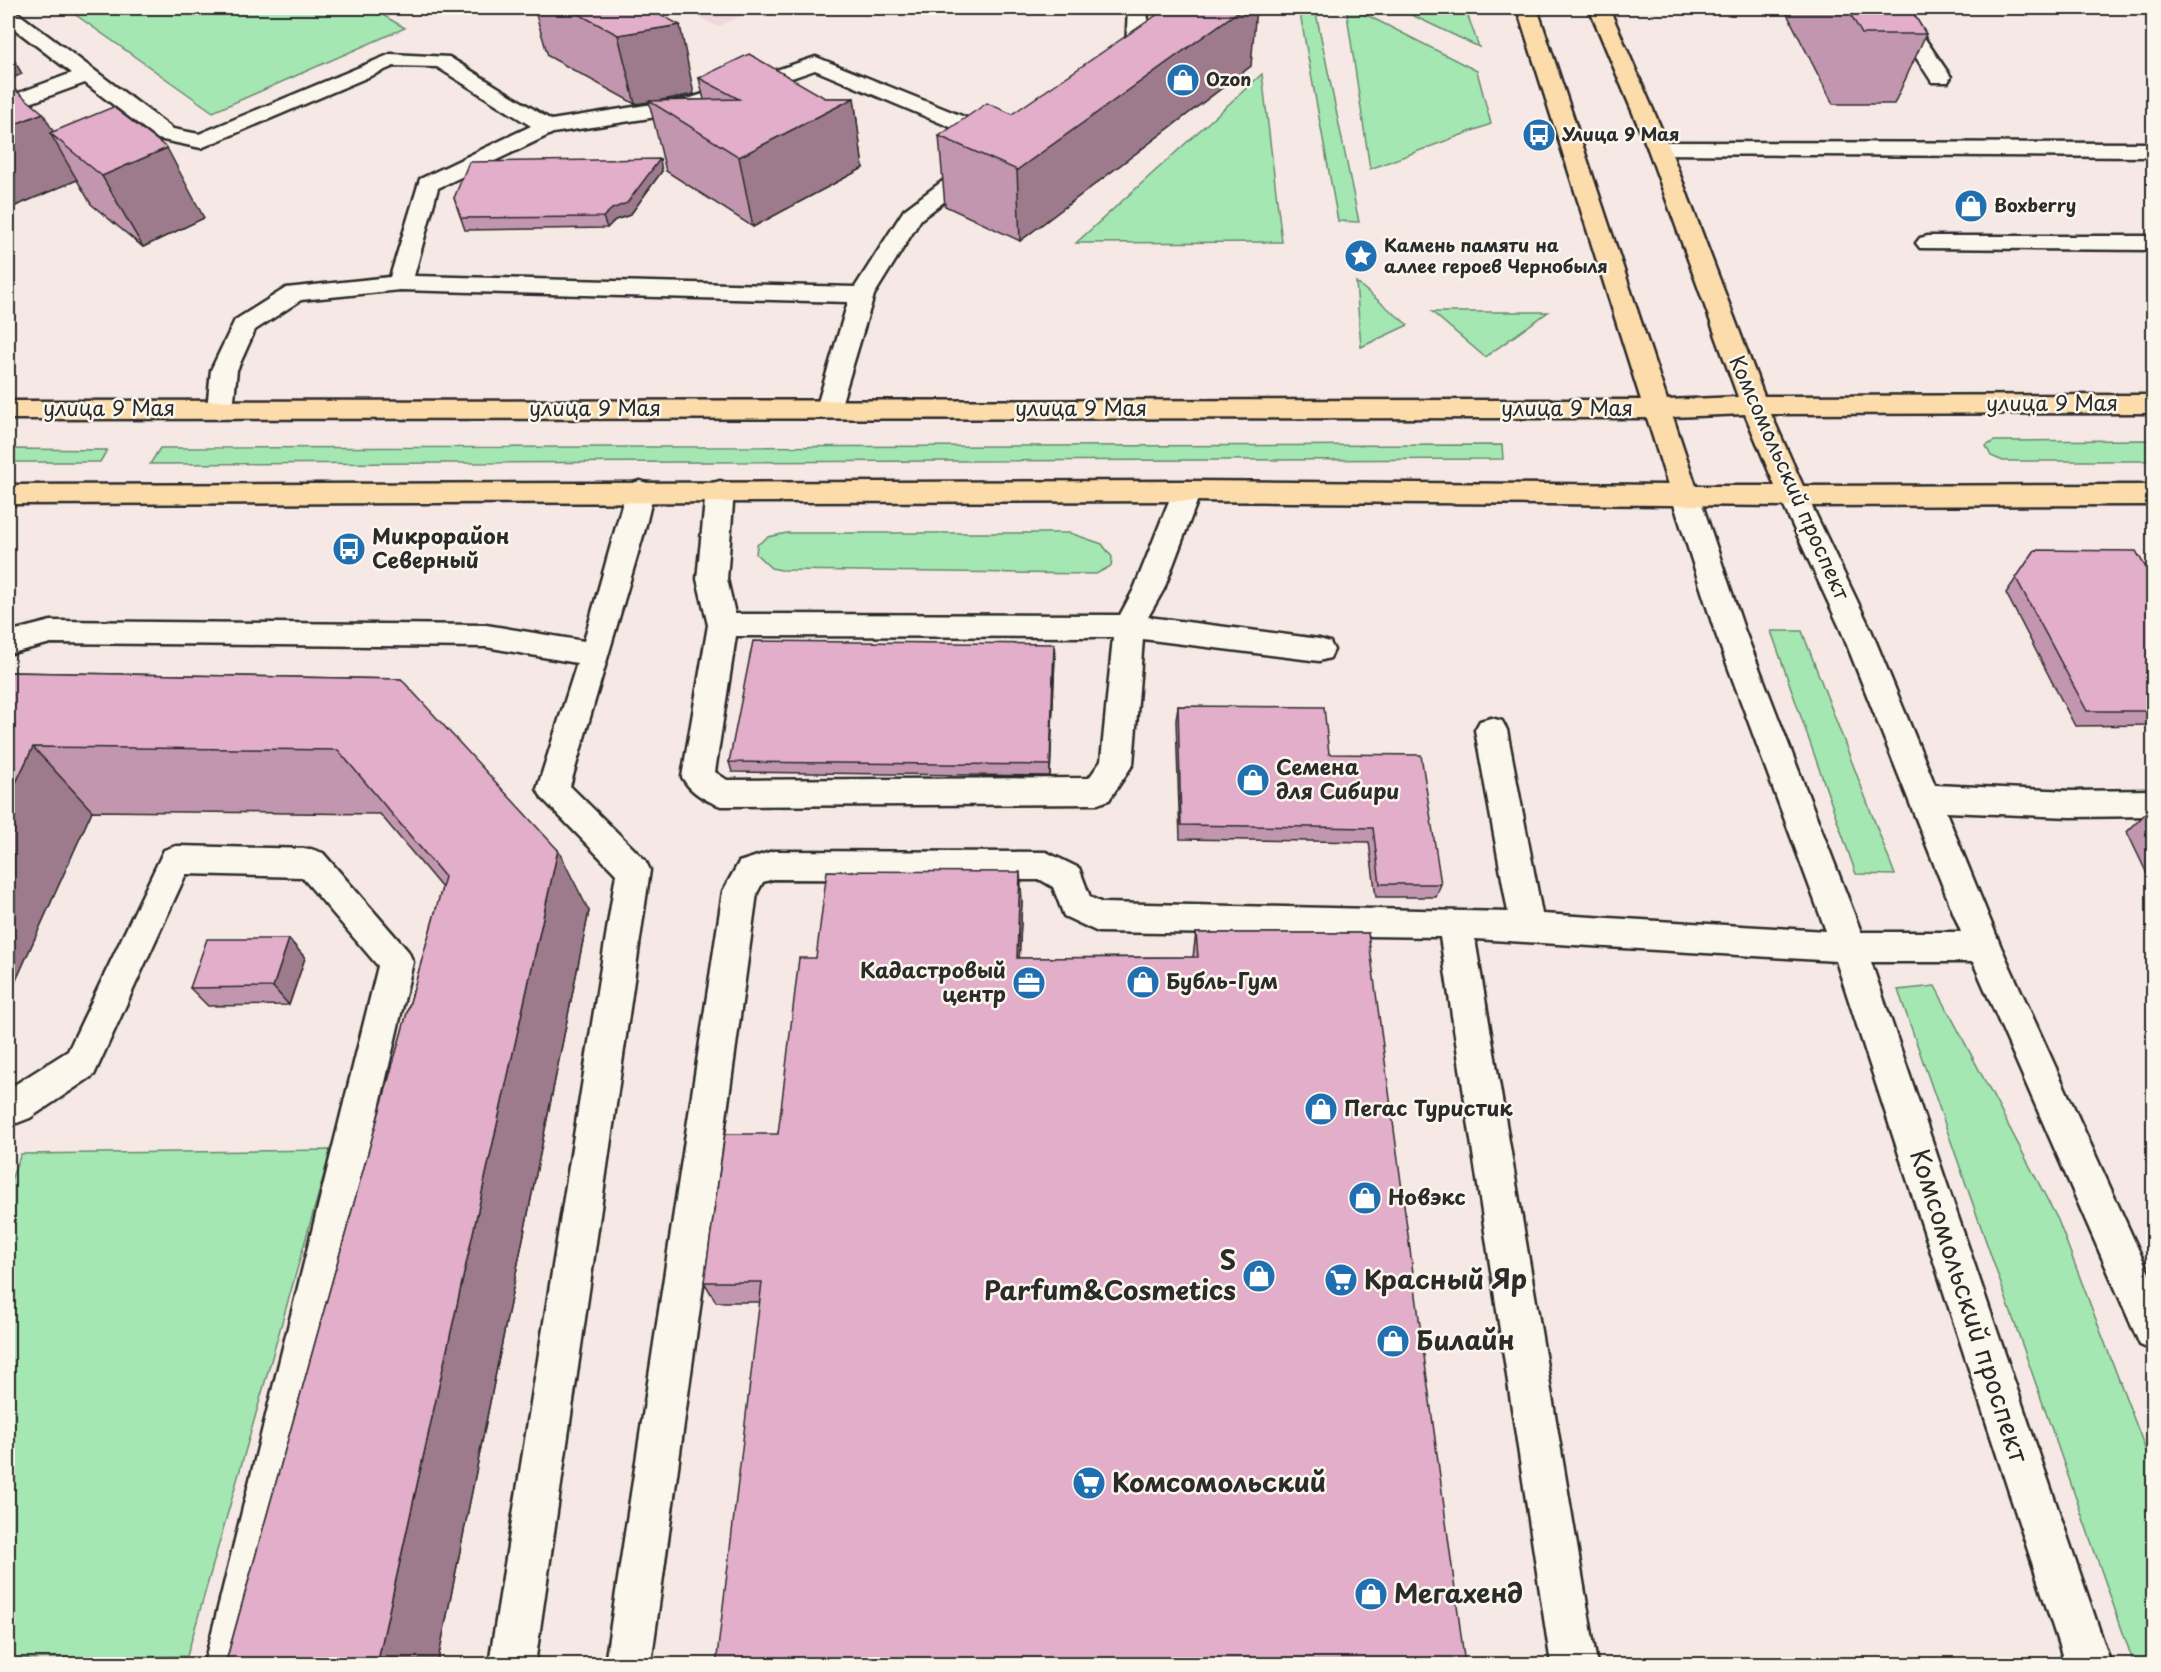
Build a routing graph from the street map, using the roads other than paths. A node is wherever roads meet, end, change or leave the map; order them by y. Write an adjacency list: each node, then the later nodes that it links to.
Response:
1 (16, 8): 6 (street)
2 (1138, 8): 9 (street)
3 (1527, 8): 22 (main road, Комсомольский проспект)
4 (1599, 8): 12 (main road, Комсомольский проспект)
5 (1894, 8): 8 (street)
6 (8, 14): 7 (street)
7 (87, 75): 10 (street); 11 (street)
8 (1940, 77)
9 (1100, 78)
10 (8, 104)
11 (547, 127): 16 (street); 17 (street)
12 (1659, 149): 13 (street); 19 (main road, Комсомольский проспект)
13 (2154, 150)
14 (1928, 243): 15 (street)
15 (2154, 243)
16 (400, 283): 17 (street); 20 (street)
17 (862, 295): 21 (street)
18 (2154, 404): 19 (main road, улица 9 Мая)
19 (1754, 405): 22 (main road, улица 9 Мая); 30 (main road, Комсомольский проспект)
20 (220, 409): 21 (main road, улица 9 Мая); 23 (main road, улица 9 Мая)
21 (829, 409): 22 (main road, улица 9 Мая)
22 (1656, 409): 28 (main road, Комсомольский проспект)
23 (8, 410)
24 (640, 491): 25 (main road); 27 (main road); 35 (street)
25 (720, 491): 26 (main road); 31 (street)
26 (1187, 491): 28 (main road); 32 (street)
27 (8, 495)
28 (1685, 495): 30 (main road); 42 (street, Комсомольский проспект)
29 (2154, 495): 30 (main road)
30 (1793, 496): 37 (street, Комсомольский проспект)
31 (723, 625): 32 (street); 32 (street)
32 (1129, 626): 34 (street)
33 (8, 643): 35 (street)
34 (1319, 650)
35 (593, 654): 46 (street)
36 (1491, 730): 40 (street)
37 (1926, 798): 38 (street); 41 (street, Комсомольский проспект)
38 (2154, 803)
39 (1455, 923): 40 (street); 47 (street); 48 (street)
40 (1528, 928): 42 (street)
41 (1984, 946): 42 (street); 44 (street, Комсомольский проспект)
42 (1850, 947): 49 (street, Комсомольский проспект)
43 (8, 1106): 45 (street)
44 (2152, 1322)
45 (226, 1665)
46 (512, 1665)
47 (628, 1665)
48 (1574, 1665)
49 (2088, 1665)

